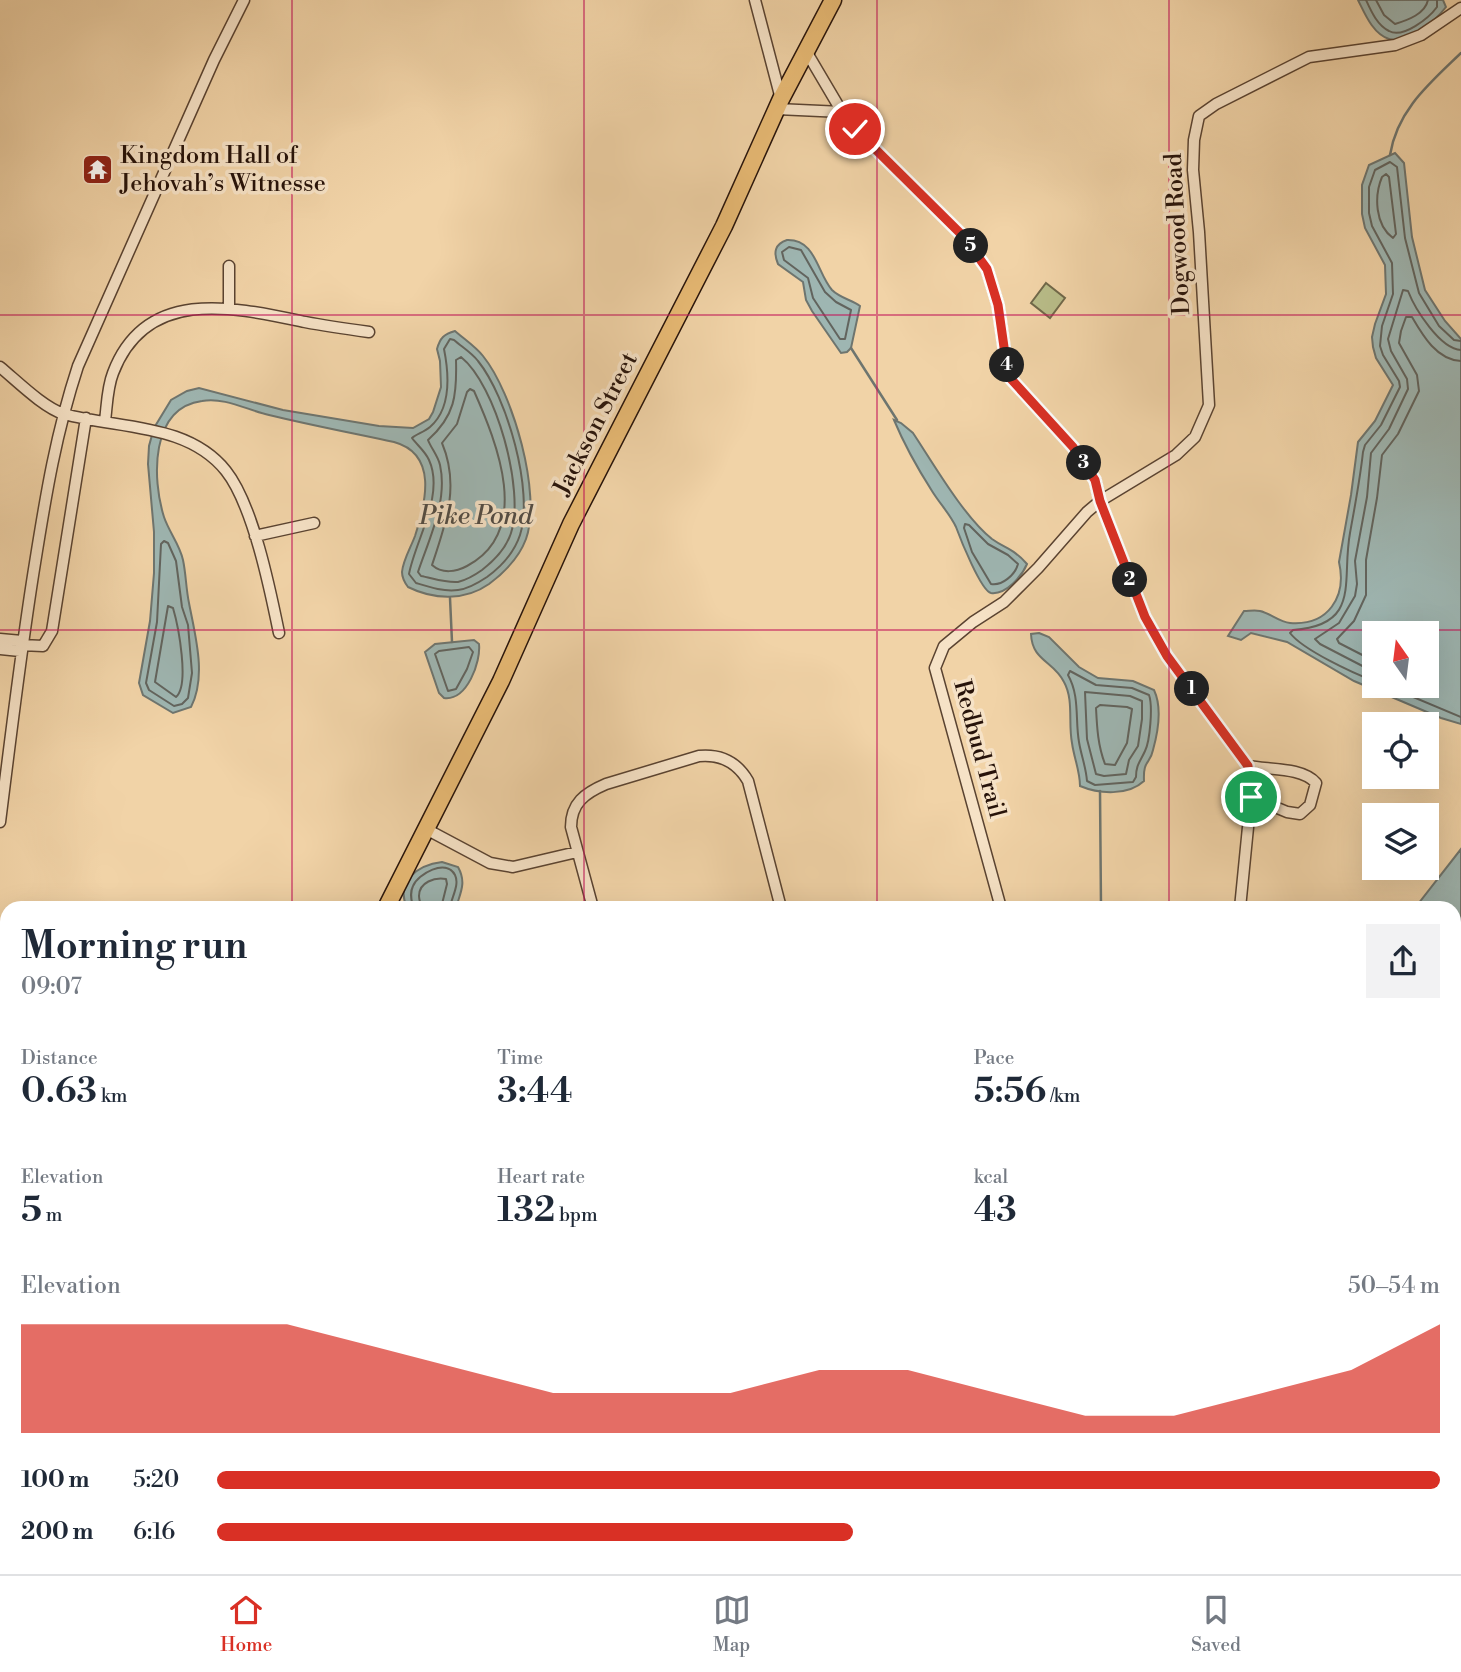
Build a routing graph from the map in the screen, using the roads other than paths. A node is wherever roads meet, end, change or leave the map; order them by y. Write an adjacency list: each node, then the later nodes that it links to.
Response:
1 (244, 0): 12 (street)
2 (755, 0): 6 (street)
3 (833, 0): 5 (main road, Jackson Street)
4 (1461, 8): 15 (street, Dogwood Road)
5 (806, 51): 6 (main road, Jackson Street); 7 (street)
6 (779, 104): 7 (street); 25 (main road, Jackson Street)
7 (842, 112): 15 (street)
8 (229, 266): 9 (street)
9 (229, 307): 10 (street); 14 (street)
10 (369, 332)
11 (0, 367): 12 (street)
12 (62, 413): 13 (street); 20 (street)
13 (86, 418): 14 (street); 20 (street)
14 (105, 421): 17 (street)
15 (1100, 501): 22 (street); 30 (street, Redbud Trail)
16 (314, 523): 17 (street)
17 (255, 537): 18 (street)
18 (279, 633)
19 (0, 639): 20 (street)
20 (21, 646): 21 (street); 24 (street)
21 (0, 649)
22 (1248, 766): 23 (street); 23 (street)
23 (1251, 797): 31 (street)
24 (0, 822)
25 (426, 829): 26 (street); 27 (main road, Jackson Street)
26 (577, 852): 28 (street); 29 (street)
27 (390, 901)
28 (591, 901)
29 (779, 901)
30 (999, 901)
31 (1241, 901)

